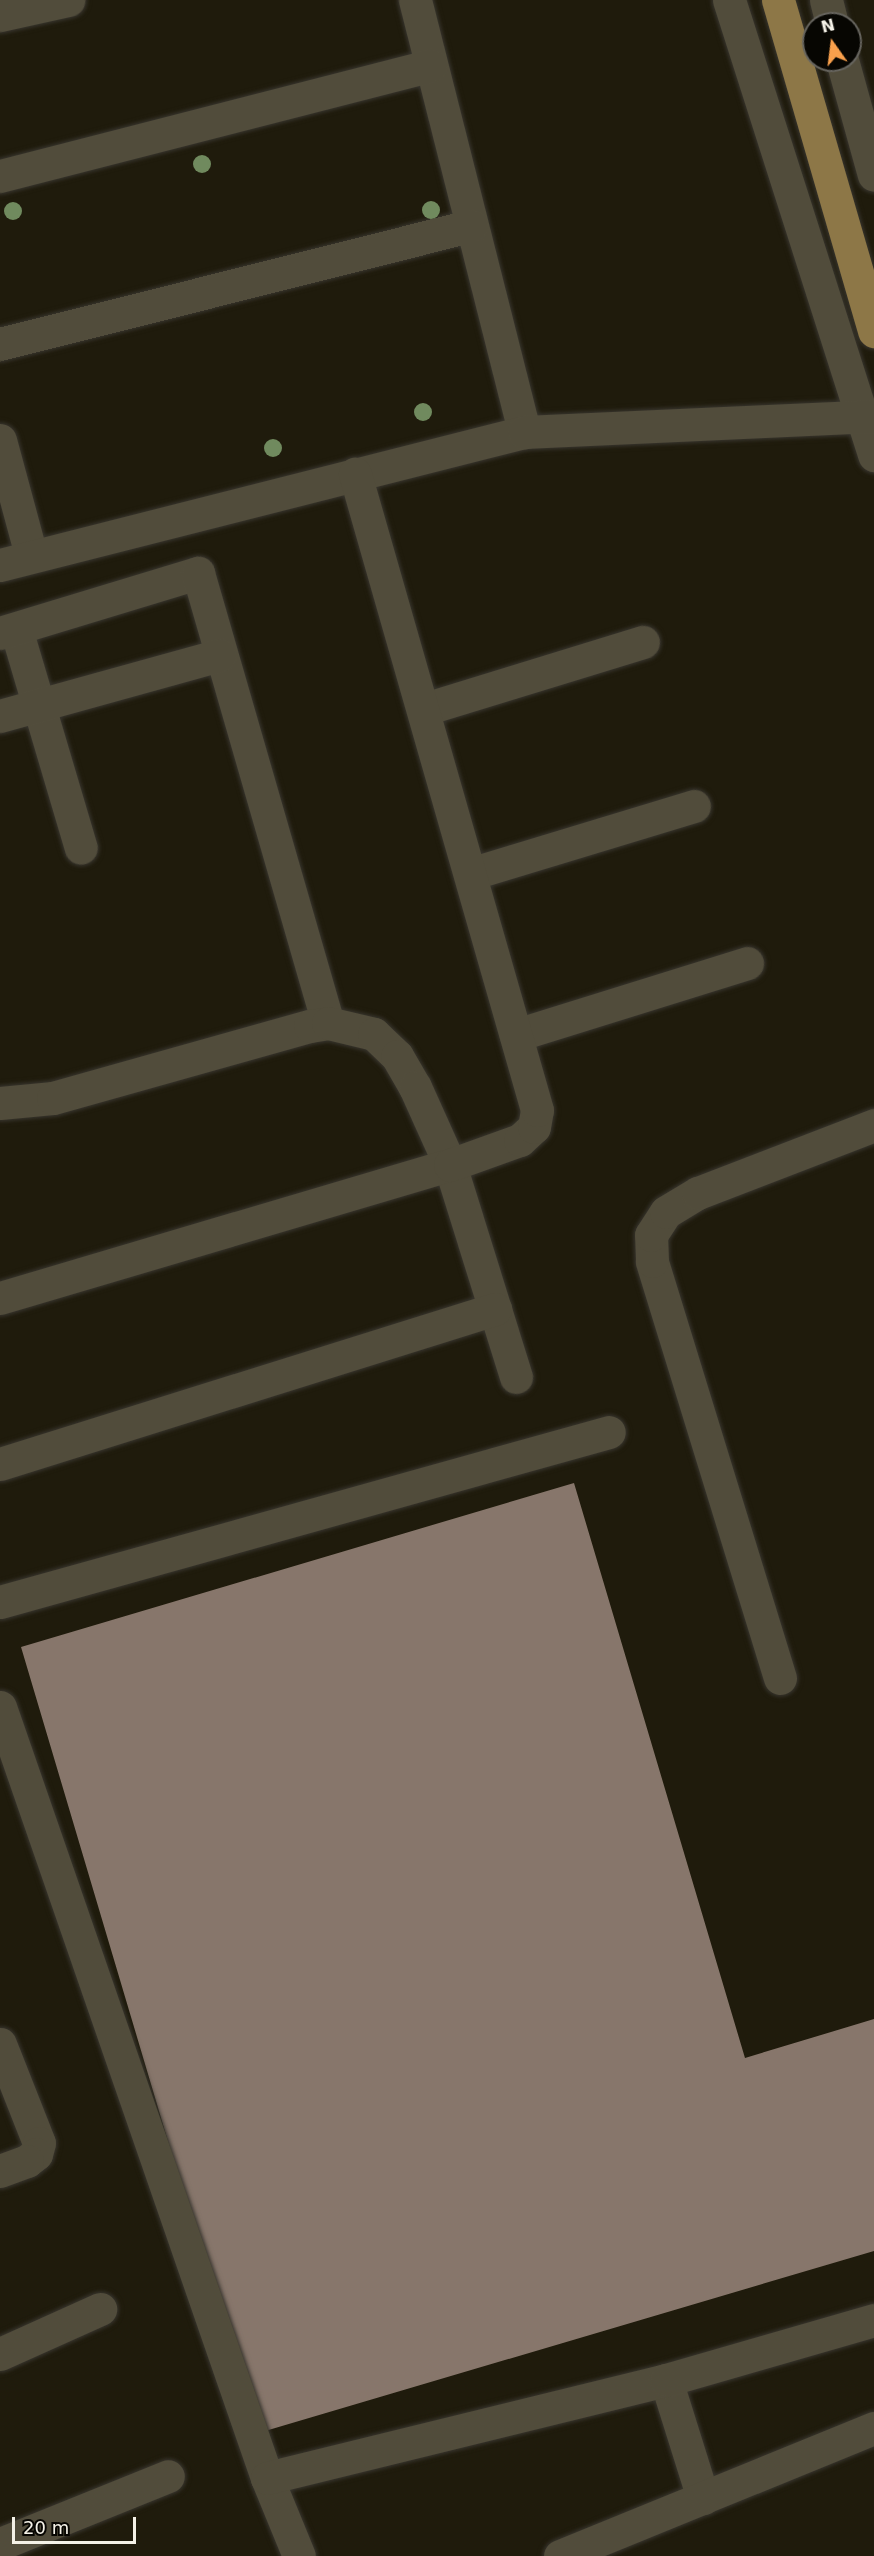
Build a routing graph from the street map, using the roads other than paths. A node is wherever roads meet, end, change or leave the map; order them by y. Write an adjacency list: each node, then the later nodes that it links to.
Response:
1 (68, 0): 5 (street)
2 (415, 0): 6 (street)
3 (729, 0): 13 (street)
4 (778, 0): 11 (main road)
5 (0, 15)
6 (431, 65): 9 (street); 10 (street)
7 (845, 72): 8 (street)
8 (874, 175)
9 (0, 176)
10 (471, 226): 12 (street); 14 (street)
11 (873, 327)
12 (0, 344)
13 (867, 416): 14 (street); 16 (street)
14 (524, 432): 17 (street)
15 (0, 440): 18 (street)
16 (874, 455)
17 (355, 474): 18 (street); 24 (street)
18 (31, 555): 19 (street)
19 (0, 565)
20 (8, 631): 22 (street); 23 (street)
21 (643, 642): 24 (street)
22 (220, 655): 23 (street); 30 (street)
23 (40, 705): 25 (street); 27 (street)
24 (425, 709): 28 (street)
25 (0, 716)
26 (694, 806): 28 (street)
27 (81, 848)
28 (470, 874): 31 (street)
29 (747, 963): 31 (street)
30 (328, 1023): 32 (street); 34 (street)
31 (516, 1035): 34 (street)
32 (0, 1103)
33 (874, 1125): 41 (street)
34 (450, 1165): 35 (street); 36 (street)
35 (0, 1298)
36 (495, 1309): 37 (street); 39 (street)
37 (516, 1377)
38 (609, 1432): 40 (street)
39 (0, 1464)
40 (0, 1602)
41 (780, 1678)
42 (0, 1707): 51 (street)
43 (0, 2044): 44 (street)
44 (0, 2171)
45 (100, 2309): 47 (street)
46 (874, 2320): 48 (street)
47 (0, 2354)
48 (666, 2380): 51 (street); 52 (street)
49 (874, 2428): 52 (street)
50 (168, 2476): 53 (street)
51 (267, 2478): 55 (street)
52 (703, 2498): 56 (street)
53 (0, 2543): 54 (street)
54 (5, 2556)
55 (298, 2556)
56 (560, 2556)

